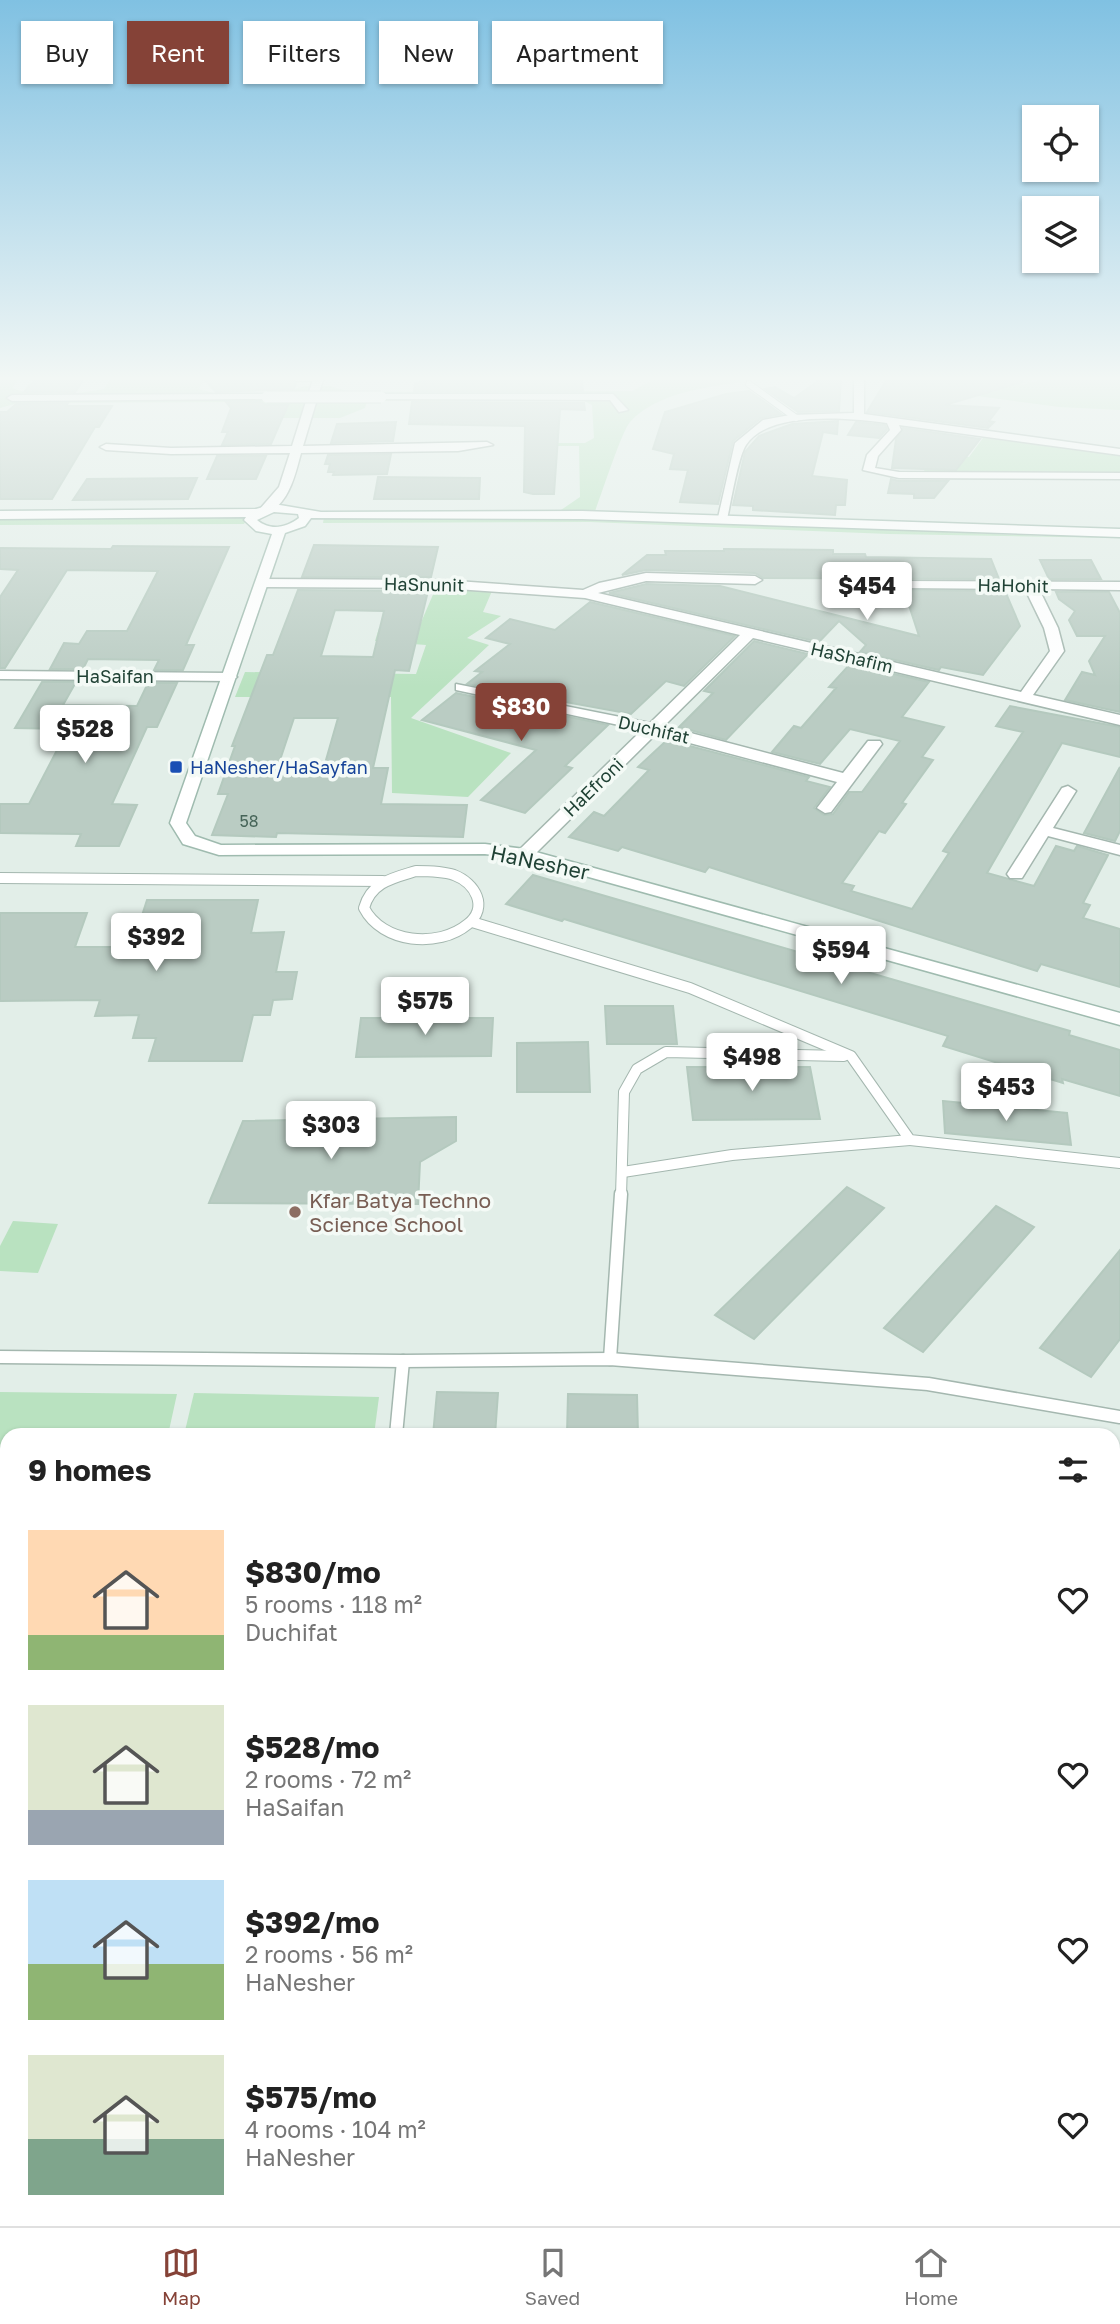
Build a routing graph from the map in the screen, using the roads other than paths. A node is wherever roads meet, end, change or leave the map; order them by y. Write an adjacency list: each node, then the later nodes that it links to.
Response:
1 (287, 480): 3 (street)
2 (731, 480): 7 (street)
3 (285, 487): 4 (street); 5 (street)
4 (261, 511): 5 (street); 6 (street); 9 (street)
5 (300, 512): 7 (street); 10 (street)
6 (0, 515)
7 (721, 519): 11 (street)
8 (0, 527): 9 (street)
9 (254, 527): 10 (street)
10 (284, 530): 12 (street); 14 (street, HaNesher)
11 (1120, 533)
12 (1120, 542)
13 (755, 580): 18 (street)
14 (263, 583): 18 (street, HaSnunit); 21 (street, HaNesher)
15 (905, 583): 16 (street, HaHohit)
16 (1030, 585): 17 (street, HaHohit); 23 (street)
17 (1120, 586)
18 (585, 594): 19 (street, HaShafim)
19 (750, 633): 23 (street, HaShafim); 25 (street, HaEfroni)
20 (0, 675): 21 (street, HaSaifan)
21 (230, 677): 32 (street, HaNesher)
22 (461, 687): 25 (street, Duchifat)
23 (1024, 698): 24 (street, HaShafim)
24 (1120, 720)
25 (653, 728): 27 (street, Duchifat); 32 (street, HaEfroni)
26 (874, 744): 27 (street)
27 (846, 779): 29 (street)
28 (1068, 790): 30 (street)
29 (825, 808)
30 (1043, 831): 31 (street); 33 (street)
31 (1120, 850)
32 (525, 854): 37 (street, HaNesher)
33 (1016, 874)
34 (0, 878): 35 (lane)
35 (383, 881): 36 (lane); 36 (lane)
36 (472, 922): 38 (lane)
37 (1120, 1019)
38 (851, 1056): 39 (lane); 41 (lane)
39 (910, 1140): 40 (lane); 41 (lane)
40 (1120, 1163)
41 (623, 1171): 43 (lane)
42 (0, 1357): 44 (lane)
43 (610, 1359): 44 (lane); 45 (lane)
44 (403, 1361): 46 (lane)
45 (1120, 1417)
46 (397, 1428)

